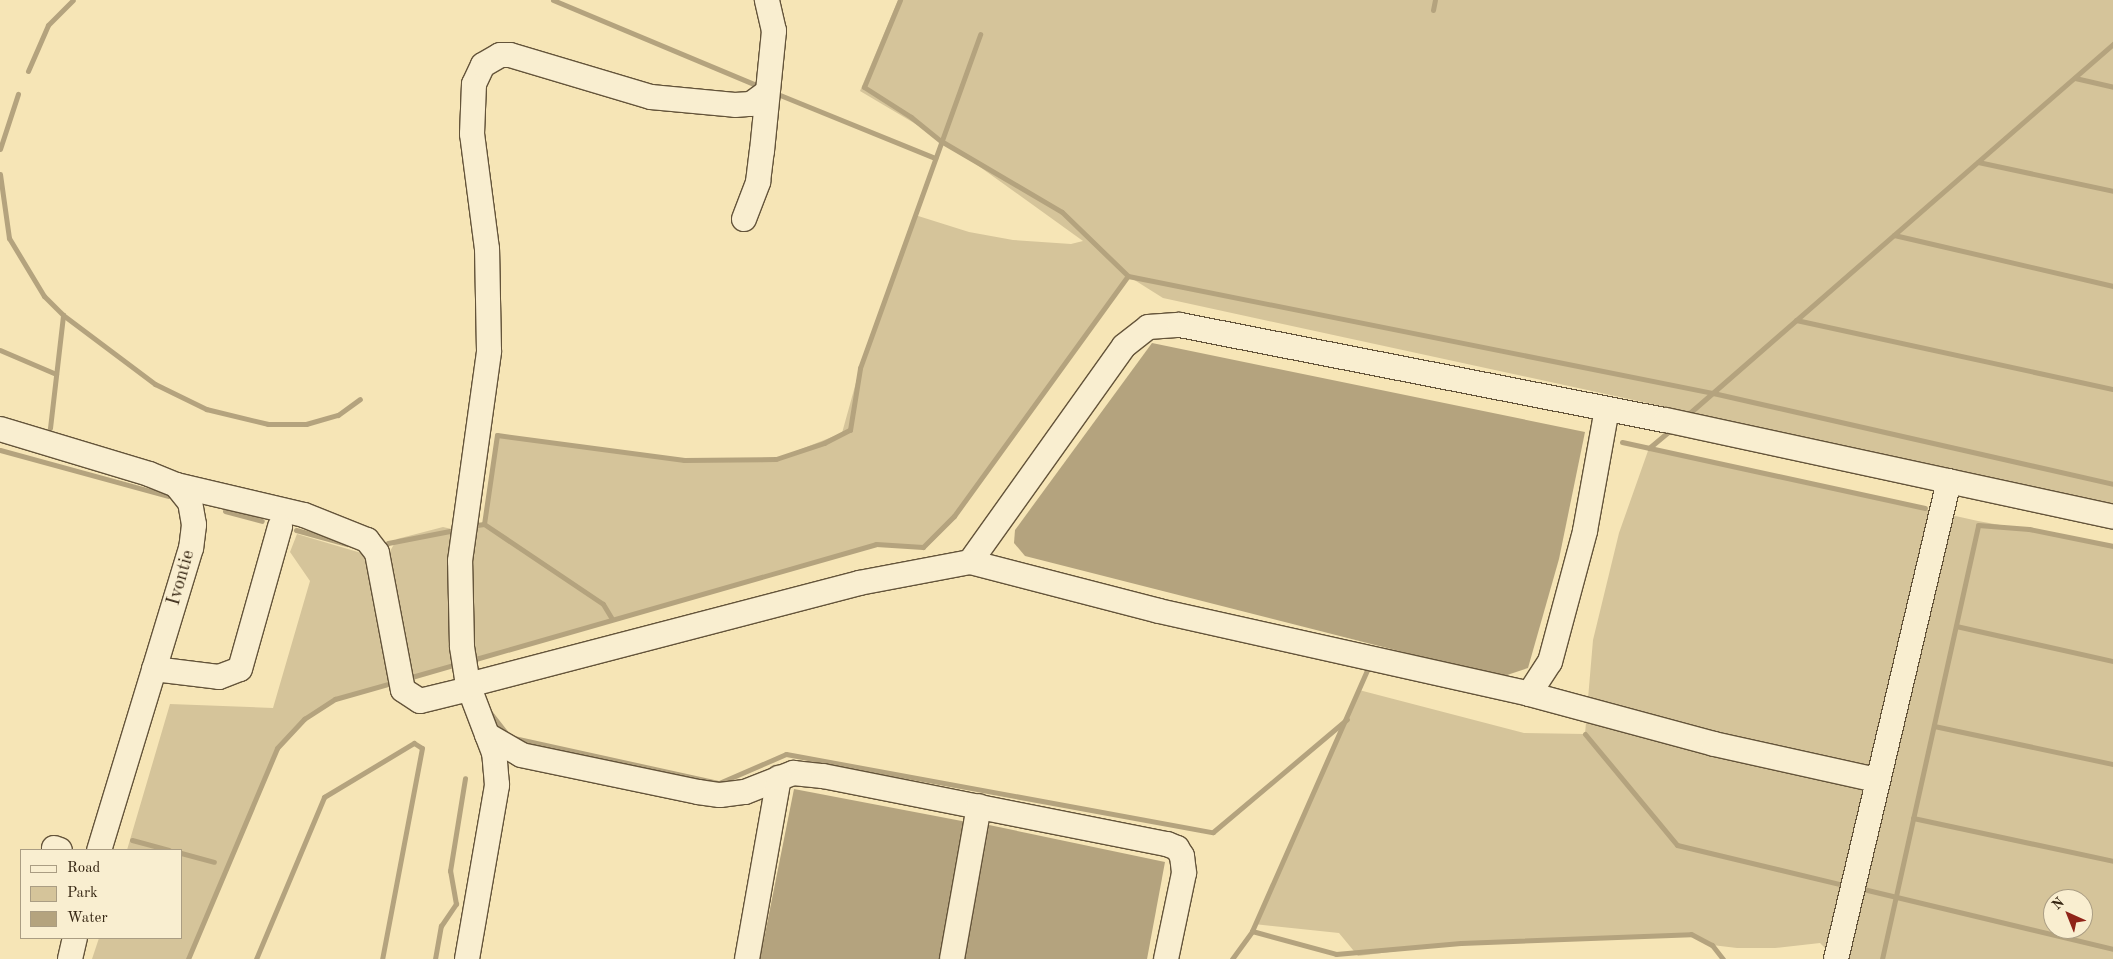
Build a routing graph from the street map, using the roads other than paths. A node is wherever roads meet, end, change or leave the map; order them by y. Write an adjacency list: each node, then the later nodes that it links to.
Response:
1 (767, 0): 2 (street)
2 (766, 93): 3 (street); 12 (street)
3 (744, 219)
4 (1606, 409): 6 (street); 10 (street); 13 (street)
5 (0, 429): 7 (street)
6 (1949, 481): 8 (street); 16 (street)
7 (176, 485): 11 (street, Ivontie); 12 (street)
8 (2113, 517)
9 (280, 527): 11 (street)
10 (970, 562): 12 (street); 13 (street)
11 (154, 669): 18 (street, Ivontie)
12 (469, 687): 14 (street)
13 (1529, 694): 16 (street)
14 (487, 735): 15 (street); 21 (street)
15 (779, 778): 17 (street); 22 (street)
16 (1876, 780): 25 (street)
17 (979, 806): 23 (street); 24 (street)
18 (99, 849)
19 (75, 939): 20 (street)
20 (70, 959)
21 (467, 959)
22 (747, 959)
23 (952, 959)
24 (1166, 959)
25 (1836, 959)

